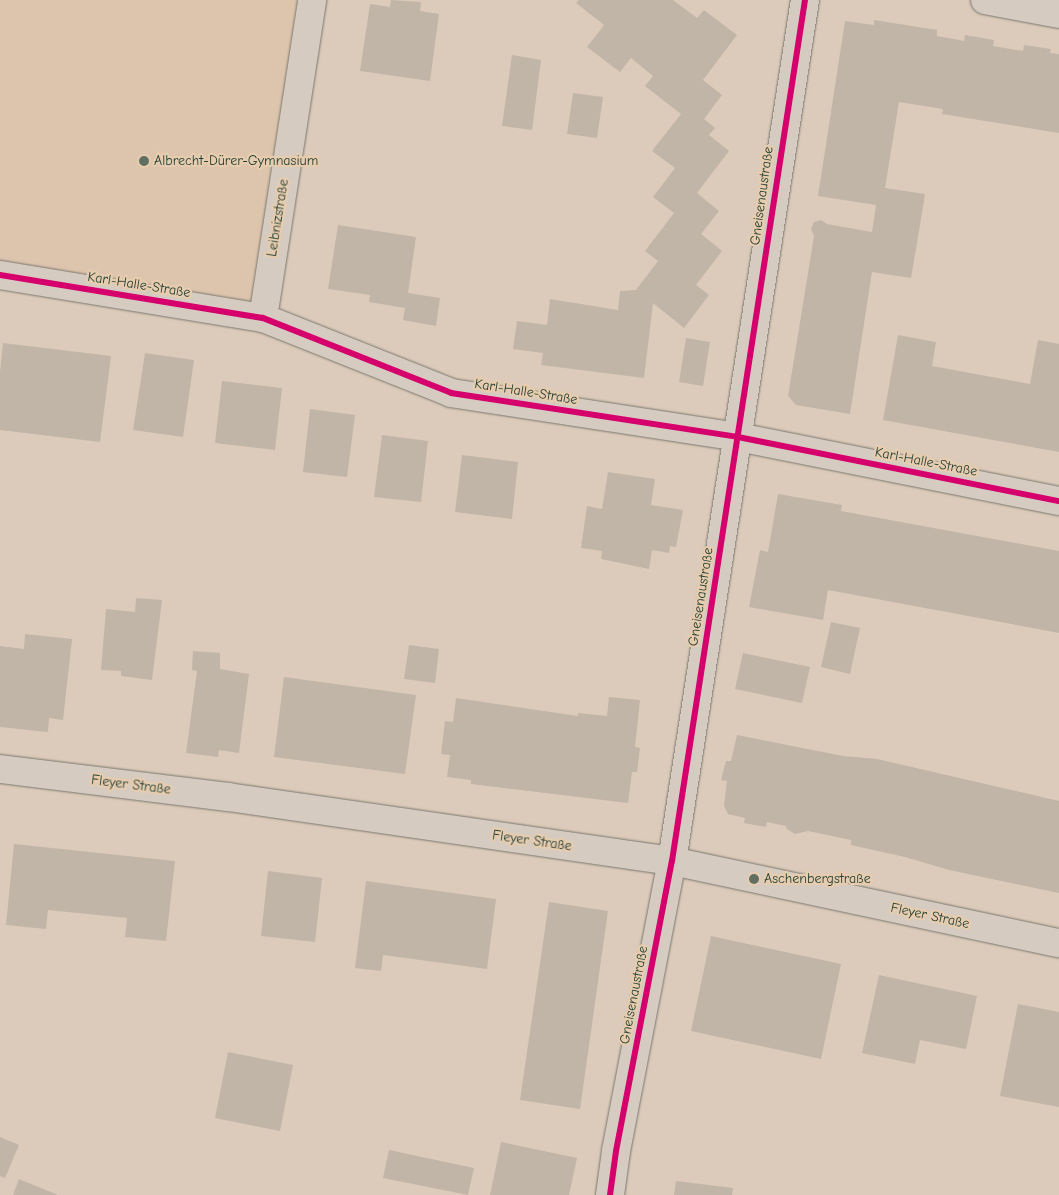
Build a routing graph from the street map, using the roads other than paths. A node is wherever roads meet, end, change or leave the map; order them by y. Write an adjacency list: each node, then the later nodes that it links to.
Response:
1 (312, 0): 6 (street, Leibnizstraße)
2 (805, 0): 7 (street, Gneisenaustraße)
3 (984, 0): 4 (street)
4 (1059, 14)
5 (0, 275): 6 (street, Karl-Halle-Straße)
6 (263, 318): 7 (street, Karl-Halle-Straße)
7 (738, 437): 8 (street, Karl-Halle-Straße); 10 (street, Gneisenaustraße)
8 (1059, 502)
9 (0, 769): 10 (street, Fleyer Straße)
10 (672, 861): 11 (street, Fleyer Straße); 12 (street, Gneisenaustraße)
11 (1059, 943)
12 (610, 1195)

